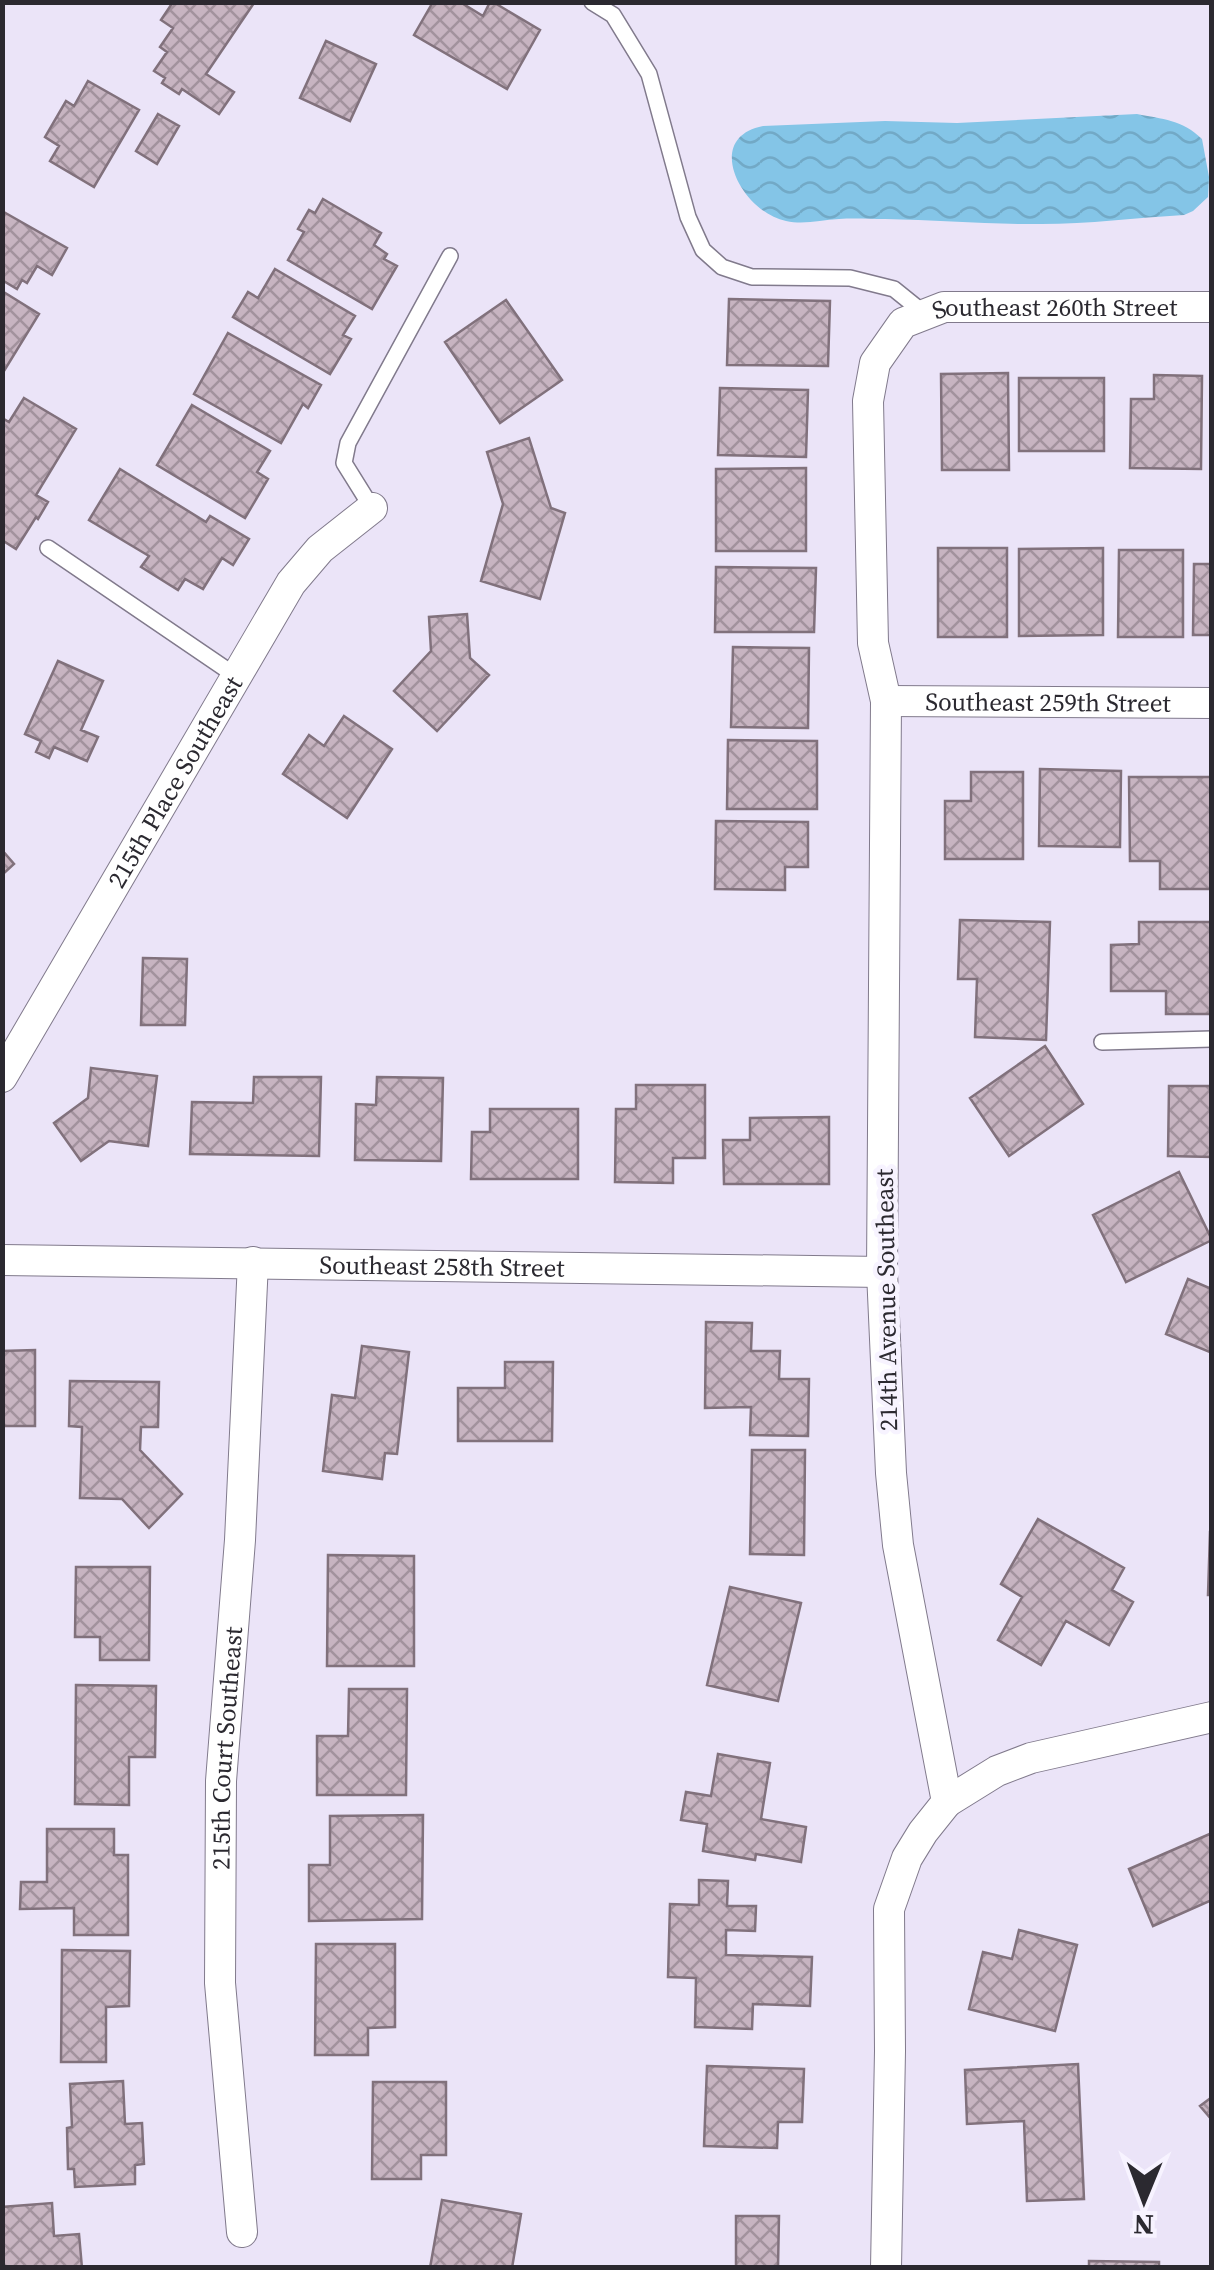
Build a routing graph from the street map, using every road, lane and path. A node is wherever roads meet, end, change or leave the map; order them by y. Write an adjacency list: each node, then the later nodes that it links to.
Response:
1 (592, 2): 4 (lane)
2 (450, 256): 5 (lane)
3 (1212, 307): 4 (street, Southeast 260th Street)
4 (914, 319): 8 (street, 214th Avenue Southeast)
5 (372, 508): 7 (street, 215th Place Southeast)
6 (48, 548): 7 (lane)
7 (236, 676): 12 (street, 215th Place Southeast)
8 (886, 700): 9 (street, Southeast 259th Street); 15 (street, 214th Avenue Southeast)
9 (1212, 703)
10 (1212, 1039): 11 (lane)
11 (1102, 1042)
12 (2, 1077)
13 (2, 1260): 14 (street, Southeast 258th Street)
14 (253, 1262): 15 (street, Southeast 258th Street); 18 (street, 215th Court Southeast)
15 (882, 1272): 17 (street, 214th Avenue Southeast)
16 (1212, 1717): 17 (street)
17 (946, 1802): 19 (street)
18 (242, 2232)
19 (886, 2268)

